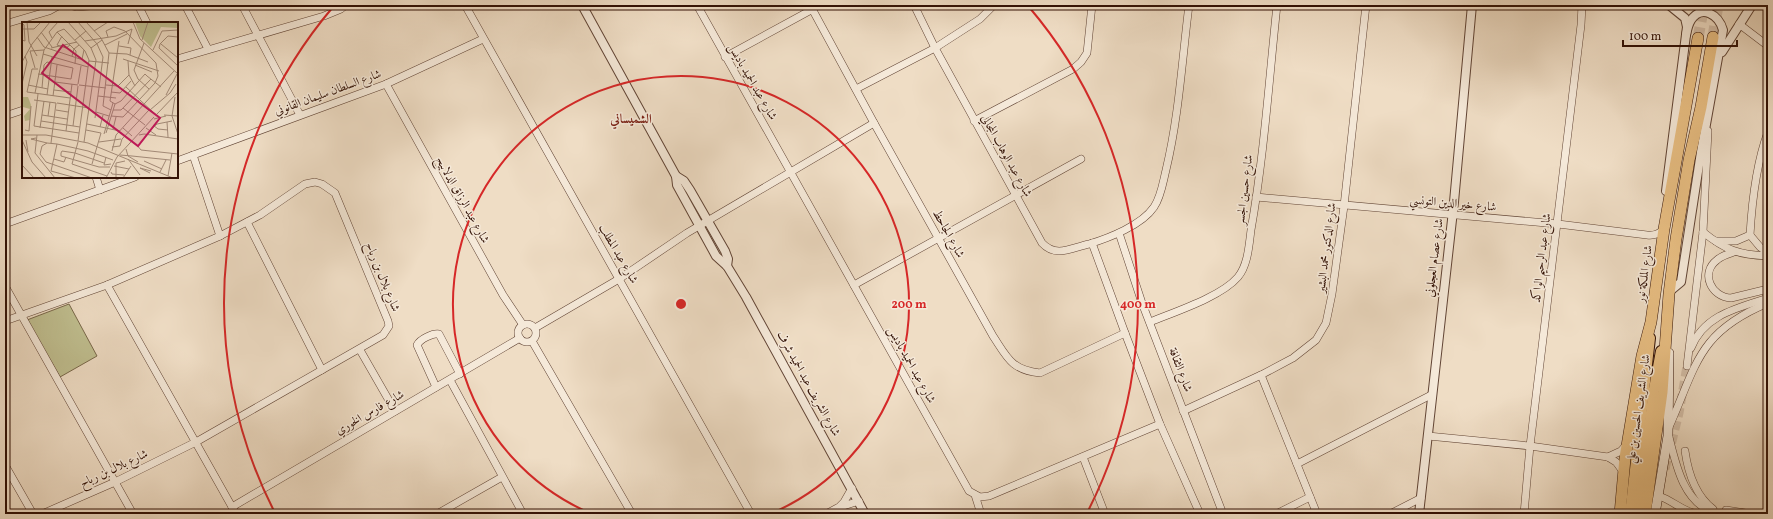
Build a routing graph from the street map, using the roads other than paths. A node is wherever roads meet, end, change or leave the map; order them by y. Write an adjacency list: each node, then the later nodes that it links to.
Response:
1 (9, 5): 25 (street)
2 (60, 5): 27 (street)
3 (69, 5): 4 (street)
4 (103, 5)
5 (138, 5): 26 (street)
6 (186, 5): 36 (street)
7 (242, 5): 29 (street)
8 (346, 5): 29 (street)
9 (465, 5): 33 (street, شارع عبد المطلب)
10 (582, 5): 54 (street, شارع الشريف عبد الحميد شرف)
11 (697, 5): 37 (street, شارع عبد الحميد باديس)
12 (914, 5): 35 (street, شارع عبد الوهاب المجالي)
13 (994, 5): 35 (street)
14 (1092, 5): 46 (street)
15 (1189, 5): 69 (street, شارع عبد الوهاب المجالي)
16 (1277, 5): 59 (street, شارع حسين الجسر)
17 (1366, 5): 60 (street, شارع الدكتور محمد البشير)
18 (1472, 5): 61 (street, شارع عصام العجلوني)
19 (1582, 5): 65 (street, شارع عبد الرحيم الواكد)
20 (1664, 5): 21 (street)
21 (1669, 5): 22 (street); 30 (street)
22 (1674, 5)
23 (1752, 5): 28 (street)
24 (812, 7): 37 (street); 41 (street, شارع الجاحظ)
25 (5, 10)
26 (146, 22)
27 (5, 24)
28 (1739, 24): 34 (street); 38 (street)
29 (259, 35): 36 (street); 44 (street)
30 (1686, 35): 38 (street); 67 (street)
31 (1713, 37): 85 (highway)
32 (1698, 38): 67 (highway, شارع الملكة نور)
33 (484, 39): 40 (street, شارع السلطان سليمان القانوني); 80 (street, شارع عبد المطلب)
34 (1768, 46)
35 (935, 48): 41 (street); 46 (street, شارع عبد الوهاب المجالي)
36 (208, 49): 39 (street)
37 (725, 57): 53 (street, شارع عبد الحميد باديس)
38 (1718, 58): 43 (street)
39 (178, 59)
40 (386, 84): 44 (street, شارع السلطان سليمان القانوني); 93 (street, شارع عبد الرزاق الدلابيح)
41 (856, 89): 47 (street, شارع الجاحظ)
42 (22, 110): 45 (street)
43 (1708, 110): 68 (street); 85 (street)
44 (300, 115): 50 (street, شارع السلطان سليمان القانوني)
45 (5, 116)
46 (974, 121): 58 (street, شارع عبد الوهاب المجالي)
47 (874, 123): 53 (street); 73 (street, شارع الجاحظ)
48 (1768, 132): 49 (street)
49 (1766, 144): 71 (street)
50 (193, 155): 52 (street, شارع السلطان سليمان القانوني); 72 (street)
51 (1081, 159): 58 (street)
52 (178, 161)
53 (790, 172): 62 (street); 82 (street, شارع عبد الحميد باديس)
54 (676, 176): 62 (street, شارع الشريف عبد الحميد شرف); 66 (street, شارع الشريف عبد الحميد شرف)
55 (96, 178): 57 (street)
56 (132, 178): 57 (street)
57 (100, 190): 64 (street)
58 (1015, 195): 73 (street); 75 (street, شارع عبد الوهاب المجالي)
59 (1256, 197): 60 (street, شارع خير الدين التونسي); 91 (street, شارع حسين الجسر)
60 (1344, 206): 61 (street, شارع خير الدين التونسي); 101 (street, شارع الدكتور محمد البشير)
61 (1452, 216): 65 (street, شارع خير الدين التونسي); 104 (street, شارع عصام العجلوني)
62 (708, 221): 66 (street); 79 (street, شارع الشريف عبد الحميد شرف)
63 (247, 222): 72 (street, شارع بلال بن رباح); 98 (street, شارع بلال بن رباح); 99 (street)
64 (5, 224)
65 (1558, 224): 70 (street, شارع خير الدين التونسي); 112 (street, شارع عبد الرحيم الواكد)
66 (699, 226): 79 (street, شارع الشريف عبد الحميد شرف); 80 (street)
67 (1664, 229): 70 (street); 76 (highway, شارع الملكة نور)
68 (1703, 232): 74 (street); 86 (street)
69 (1119, 233): 75 (street, شارع عبد الوهاب المجالي); 91 (street, شارع الثقافة)
70 (1648, 235): 76 (street)
71 (1750, 235): 74 (street); 78 (street)
72 (220, 236): 81 (street, شارع بلال بن رباح)
73 (938, 238): 82 (street); 95 (street, شارع الجاحظ)
74 (1712, 240): 77 (street)
75 (1092, 243): 95 (street)
76 (1661, 251): 92 (highway, شارع الملكة نور)
77 (1734, 252): 78 (street); 84 (street)
78 (1768, 255)
79 (727, 266): 121 (street, شارع الشريف عبد الحميد شرف)
80 (619, 279): 94 (street); 138 (street, شارع عبد المطلب)
81 (107, 285): 89 (street, شارع بلال بن رباح); 110 (street)
82 (854, 285): 122 (street, شارع عبد الحميد باديس)
83 (5, 286): 89 (street)
84 (1768, 289)
85 (1669, 292): 88 (highway)
86 (1768, 298)
87 (1768, 303): 108 (street)
88 (1668, 308): 108 (main road); 152 (main road, شارع الشريف الحسين بن علي); 153 (highway)
89 (20, 315): 90 (street, شارع بلال بن رباح); 120 (street)
90 (5, 321)
91 (1150, 322): 106 (street, شارع الثقافة)
92 (1651, 322): 111 (highway, شارع الملكة نور); 151 (main road, شارع الشريف الحسين بن علي)
93 (523, 325): 94 (street); 96 (street)
94 (535, 328): 97 (street)
95 (1125, 333): 107 (street)
96 (520, 338): 97 (street); 100 (street, شارع فارس الخوري)
97 (532, 341): 137 (street)
98 (360, 350): 99 (street, شارع بلال بن رباح); 105 (street)
99 (322, 370): 110 (street, شارع بلال بن رباح)
100 (460, 374): 102 (street, شارع فارس الخوري); 103 (street)
101 (1261, 375): 106 (street, شارع الدكتور محمد البشير); 116 (street)
102 (450, 380): 103 (street, شارع فارس الخوري); 119 (street)
103 (436, 387): 105 (street, شارع فارس الخوري)
104 (1431, 395): 109 (street, شارع عصام العجلوني); 116 (street)
105 (395, 411): 127 (street, شارع فارس الخوري)
106 (1183, 411): 144 (street, شارع الثقافة)
107 (1160, 424): 114 (street); 143 (street)
108 (1668, 432): 123 (main road); 129 (street)
109 (1428, 436): 112 (street); 125 (street, شارع عصام العجلوني)
110 (196, 442): 120 (street, شارع بلال بن رباح); 127 (street)
111 (1627, 444): 115 (street); 118 (highway, شارع الملكة نور)
112 (1530, 446): 115 (street); 149 (street, شارع عبد الرحيم الواكد)
113 (1685, 451): 129 (street)
114 (1083, 457): 122 (street); 142 (street)
115 (1608, 457): 118 (street)
116 (1297, 464): 124 (street)
117 (5, 465): 131 (street)
118 (1624, 473): 150 (highway, شارع الملكة نور)
119 (502, 477): 135 (street); 136 (street)
120 (115, 482): 132 (street, شارع بلال بن رباح); 133 (street)
121 (852, 488): 126 (street, شارع الشريف عبد الحميد شرف); 128 (street)
122 (975, 495): 141 (street)
123 (1659, 496): 154 (main road); 155 (street)
124 (1310, 497): 145 (street); 146 (street)
125 (1421, 498): 147 (street); 148 (street, شارع عصام العجلوني)
126 (859, 501): 128 (street); 140 (street, شارع الشريف عبد الحميد شرف)
127 (232, 507): 134 (street)
128 (837, 508): 139 (street)
129 (1713, 512): 130 (street)
130 (1726, 512): 156 (street)
131 (33, 514)
132 (42, 514)
133 (133, 514)
134 (236, 514)
135 (437, 514)
136 (523, 514)
137 (632, 514)
138 (751, 514)
139 (826, 514)
140 (866, 514)
141 (981, 514)
142 (1105, 514)
143 (1200, 514)
144 (1223, 514)
145 (1276, 514)
146 (1317, 514)
147 (1392, 514)
148 (1419, 514)
149 (1524, 514)
150 (1620, 514)
151 (1630, 514)
152 (1638, 514)
153 (1644, 514)
154 (1655, 514)
155 (1699, 514)
156 (1752, 514)

